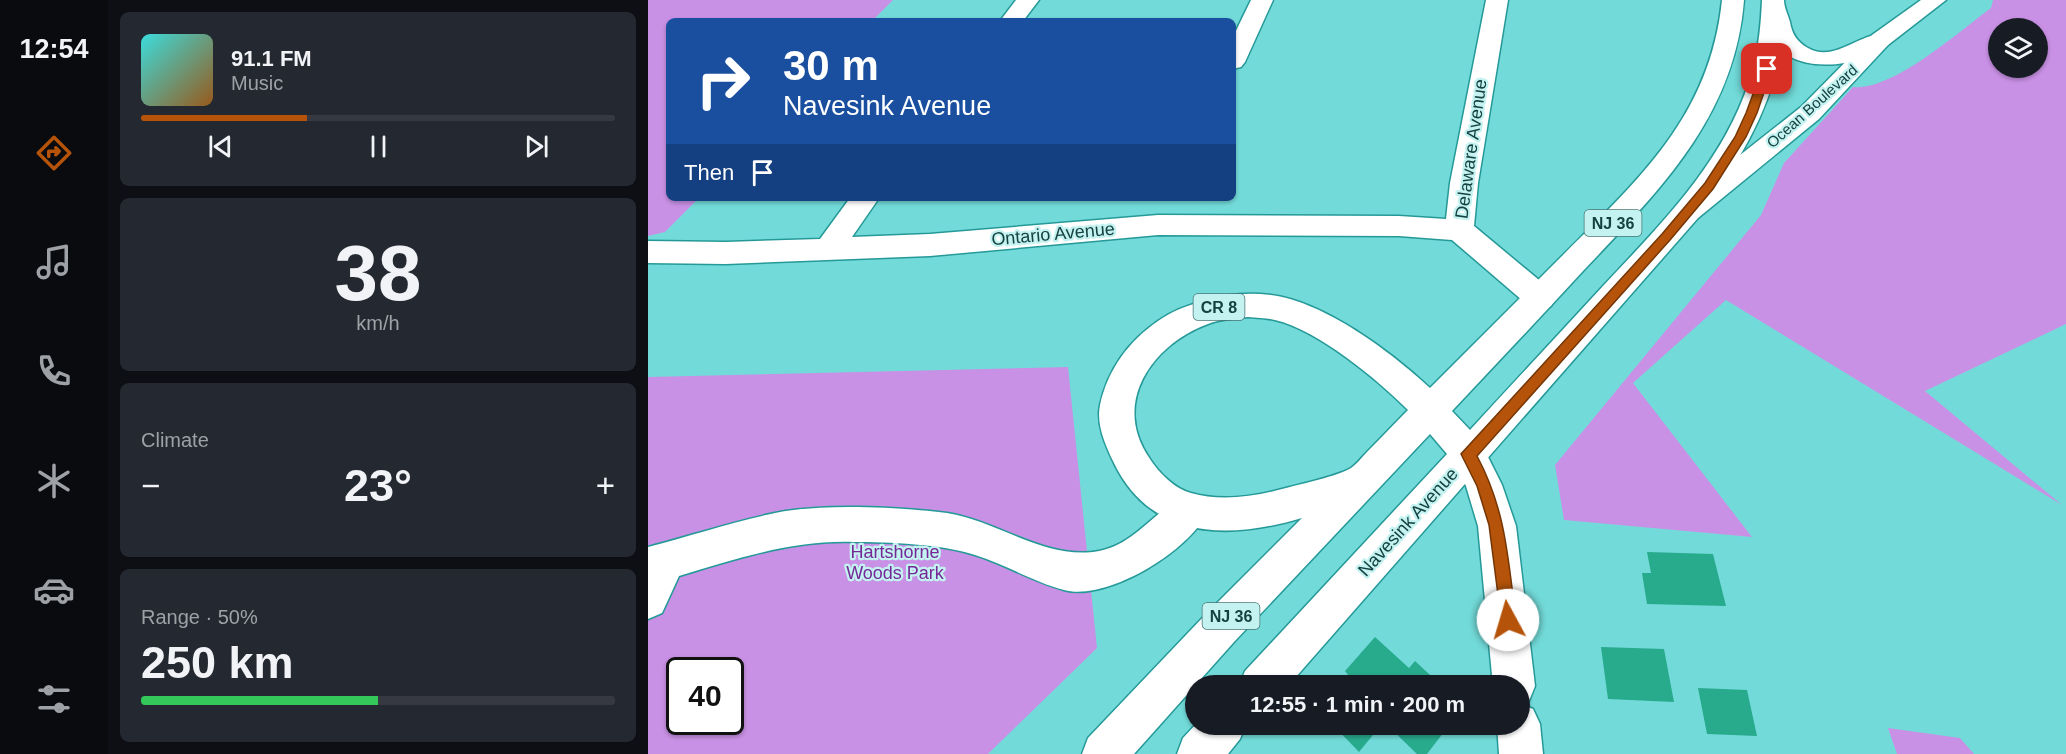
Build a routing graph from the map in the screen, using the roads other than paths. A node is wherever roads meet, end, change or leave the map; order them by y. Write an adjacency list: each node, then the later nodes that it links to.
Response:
1 (1028, 0): 7 (main road)
2 (1262, 0): 9 (main road)
3 (1497, 0): 14 (main road, Delaware Avenue)
4 (1733, 0): 17 (main road, NJ 36)
5 (1774, 0): 8 (main road); 12 (main road, Navesink Avenue / NJ 36)
6 (1935, 0): 8 (main road, Ocean Boulevard)
7 (1013, 18)
8 (1880, 40): 12 (main road, Ocean Boulevard)
9 (1236, 56)
10 (863, 201): 15 (main road)
11 (1168, 201): 13 (main road)
12 (1689, 211): 19 (main road, Navesink Avenue / NJ 36)
13 (1158, 225): 14 (main road, Ontario Avenue); 15 (main road, Ontario Avenue)
14 (1459, 230): 17 (main road, Delaware Avenue)
15 (828, 249): 16 (main road, Ontario Avenue)
16 (648, 252)
17 (1539, 298): 18 (main road, NJ 36)
18 (1432, 410): 19 (main road); 20 (main road, NJ 36); 21 (main road, CR 8)
19 (1468, 454): 24 (main road, Navesink Avenue / NJ 36); 25 (main road)
20 (1362, 481): 21 (main road, CR 8); 28 (main road, NJ 36)
21 (1190, 511): 22 (main road)
22 (657, 564): 23 (main road)
23 (648, 599)
24 (1270, 675)
25 (1513, 675)
26 (1216, 735): 29 (main road)
27 (1519, 735): 30 (main road)
28 (1104, 754)
29 (1200, 754)
30 (1521, 754)

